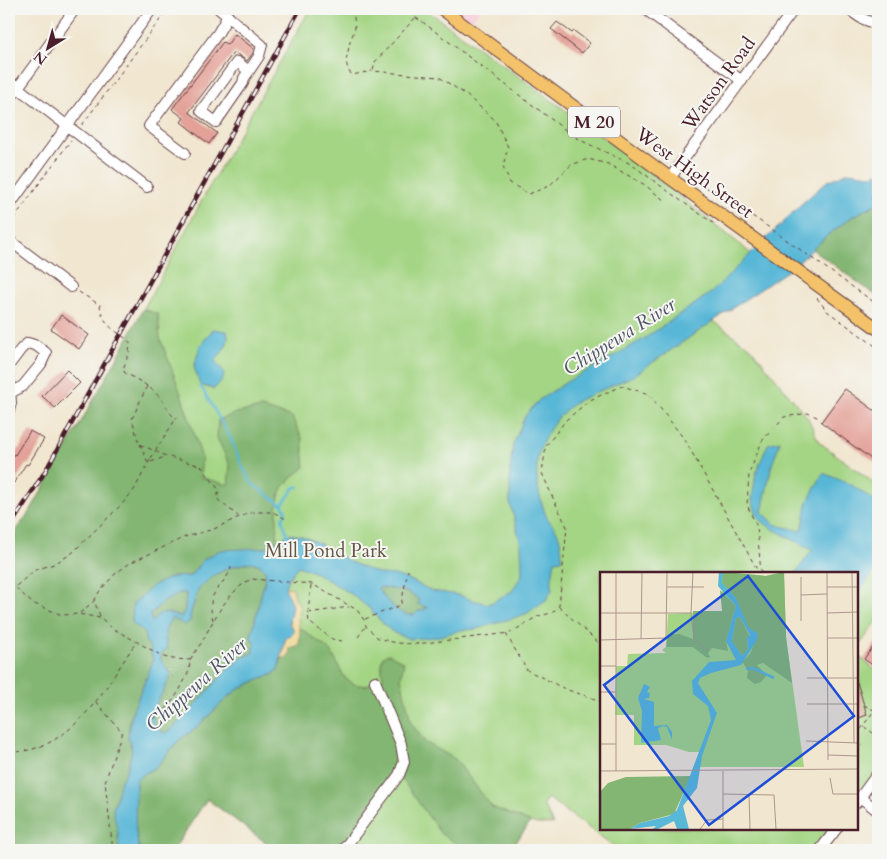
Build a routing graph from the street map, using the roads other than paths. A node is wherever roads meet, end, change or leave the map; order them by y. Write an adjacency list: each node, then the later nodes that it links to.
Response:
1 (76, 9): 12 (street)
2 (152, 9): 14 (street)
3 (442, 9): 16 (main road, West High Street / M 20)
4 (645, 9): 11 (street)
5 (794, 9): 11 (street, Watson Road)
6 (848, 9): 8 (street)
7 (224, 12): 9 (street); 15 (street)
8 (878, 25)
9 (249, 71): 9 (street)
10 (9, 81): 12 (street)
11 (742, 81): 16 (street, Watson Road)
12 (18, 88): 13 (street); 14 (street)
13 (9, 100)
14 (67, 126): 17 (street); 18 (street)
15 (185, 153)
16 (670, 178): 21 (main road, West High Street / M 20)
17 (147, 187)
18 (9, 206)
19 (9, 240): 20 (street)
20 (71, 287)
21 (878, 329)
22 (9, 365): 24 (street)
23 (9, 378): 24 (street)
24 (10, 393): 25 (street)
25 (9, 410)
26 (375, 681): 31 (street)
27 (878, 773): 28 (street)
28 (858, 800): 29 (street)
29 (878, 811)
30 (836, 829): 32 (street)
31 (342, 850)
32 (820, 850)

